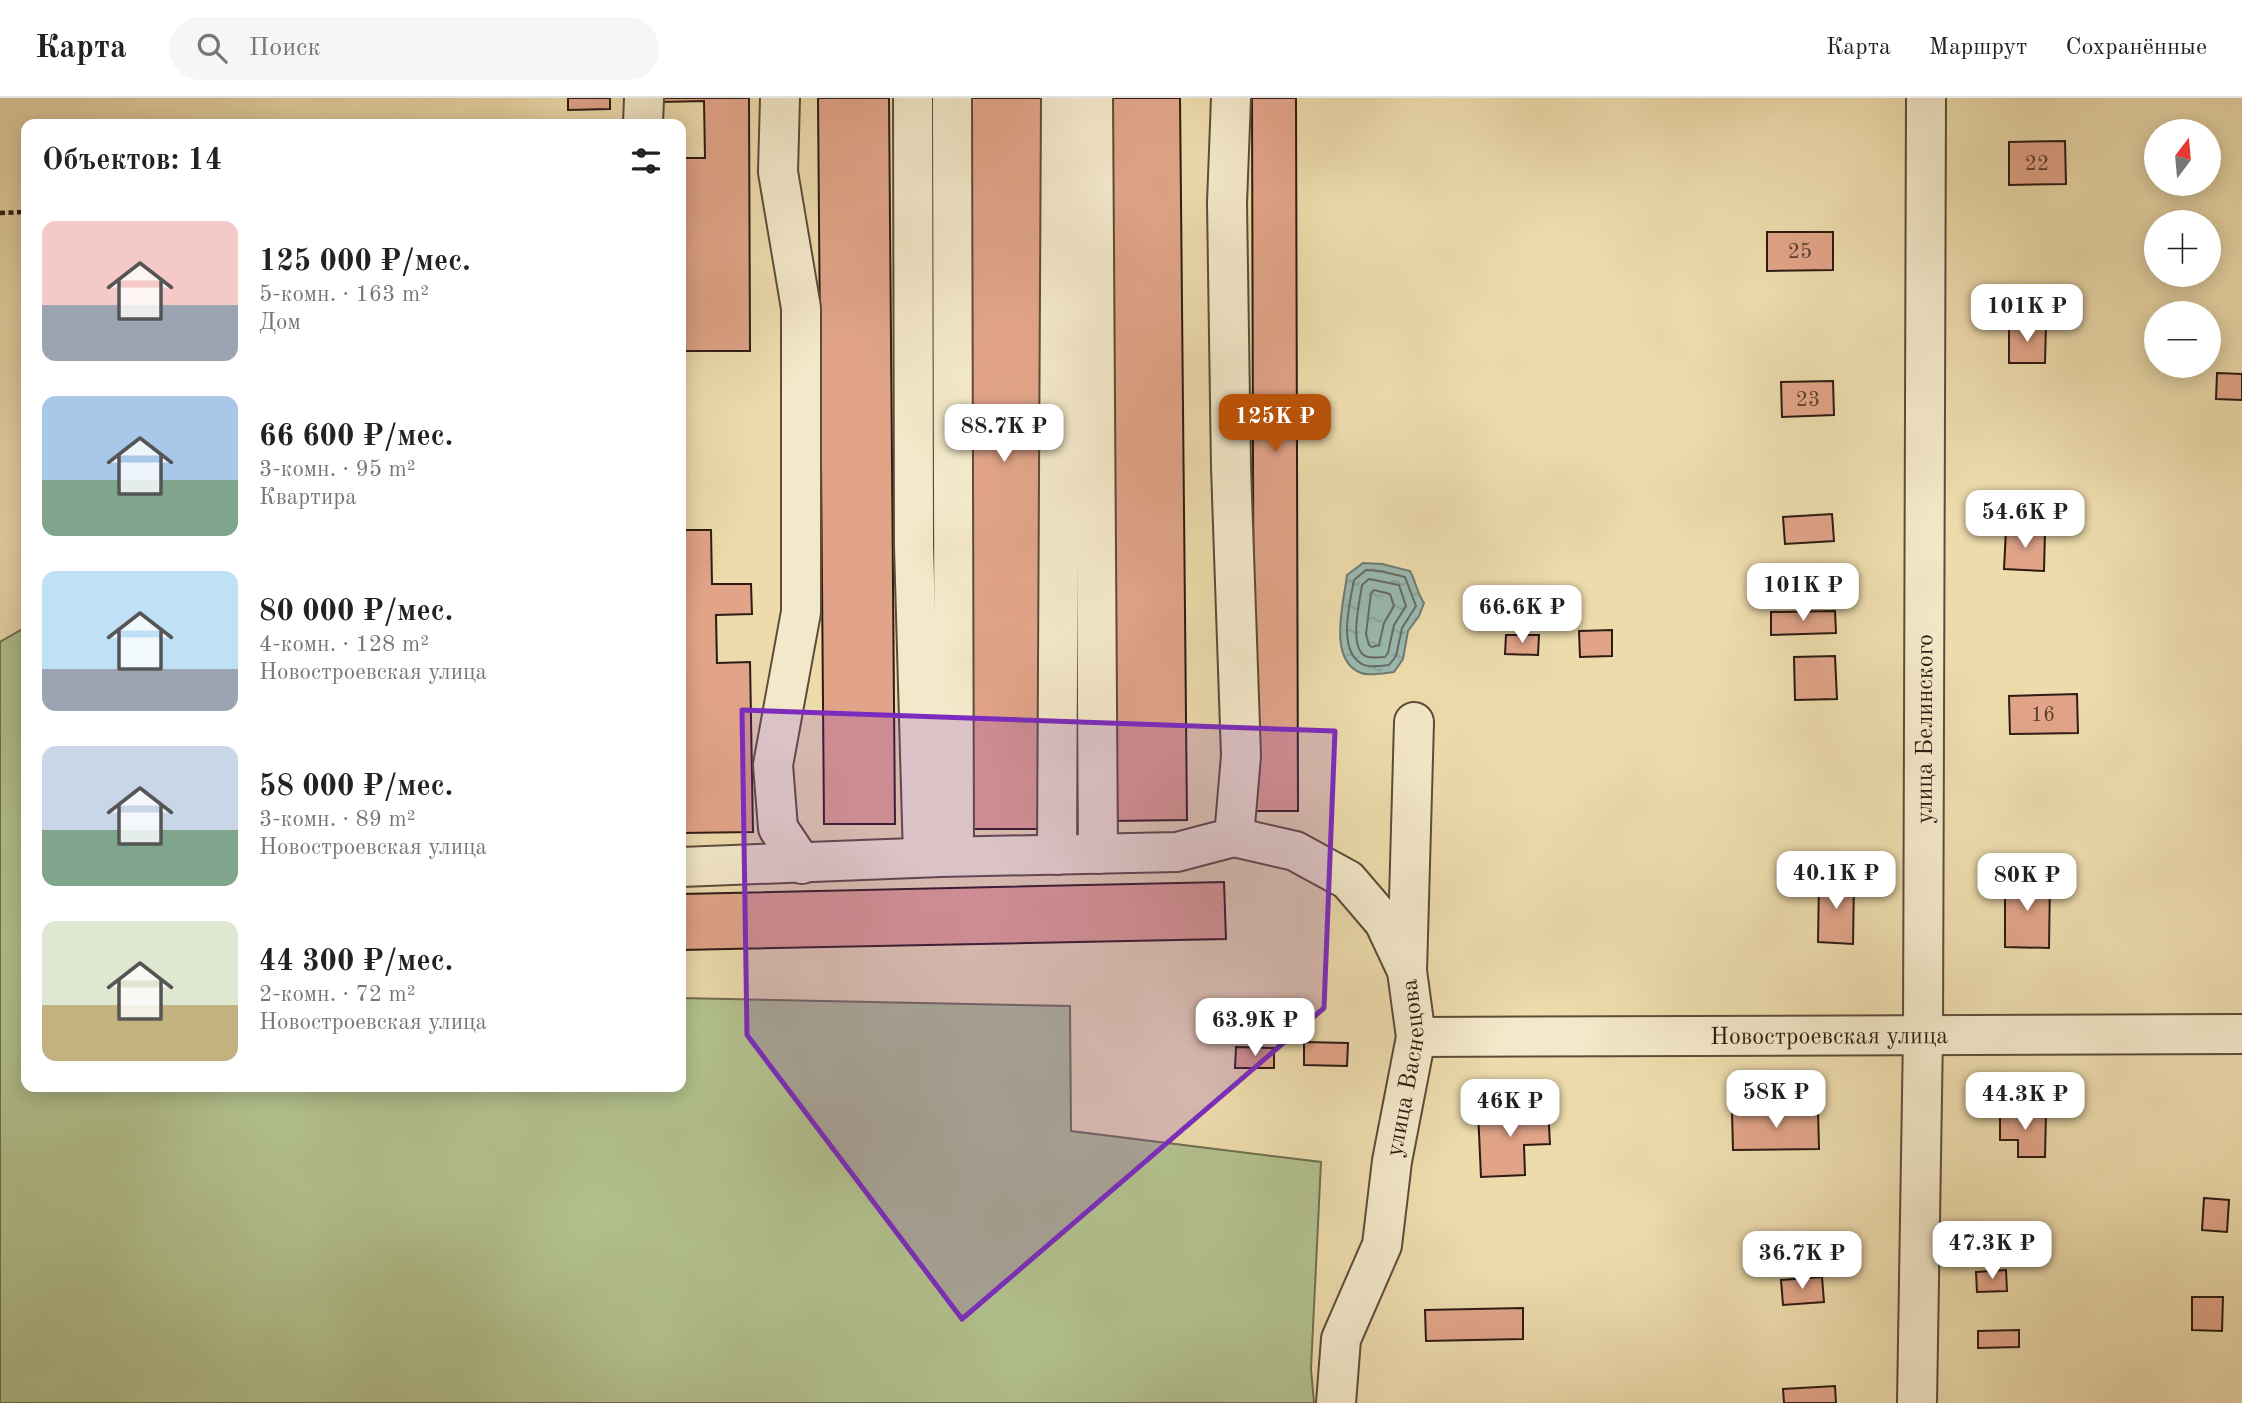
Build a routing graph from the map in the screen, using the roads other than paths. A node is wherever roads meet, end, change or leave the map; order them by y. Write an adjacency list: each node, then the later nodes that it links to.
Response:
1 (644, 98): 9 (street)
2 (780, 98): 15 (street)
3 (913, 98): 14 (street)
4 (952, 98): 14 (street)
5 (1061, 98): 13 (street)
6 (1093, 98): 12 (street)
7 (1231, 98): 11 (street)
8 (1926, 98): 19 (street, улица Белинского)
9 (643, 119)
10 (1414, 722): 17 (street, улица Васнецова)
11 (1234, 837): 12 (street); 17 (street)
12 (1098, 854): 13 (street)
13 (1057, 855): 14 (street)
14 (939, 857): 15 (street)
15 (802, 864): 16 (street)
16 (686, 867)
17 (1407, 971): 20 (street, улица Васнецова)
18 (2242, 1034): 19 (street, Новостроевская улица)
19 (1923, 1035): 20 (street, Новостроевская улица); 22 (street, улица Белинского)
20 (1416, 1037): 21 (street, улица Васнецова)
21 (1336, 1403)
22 (1917, 1403)

